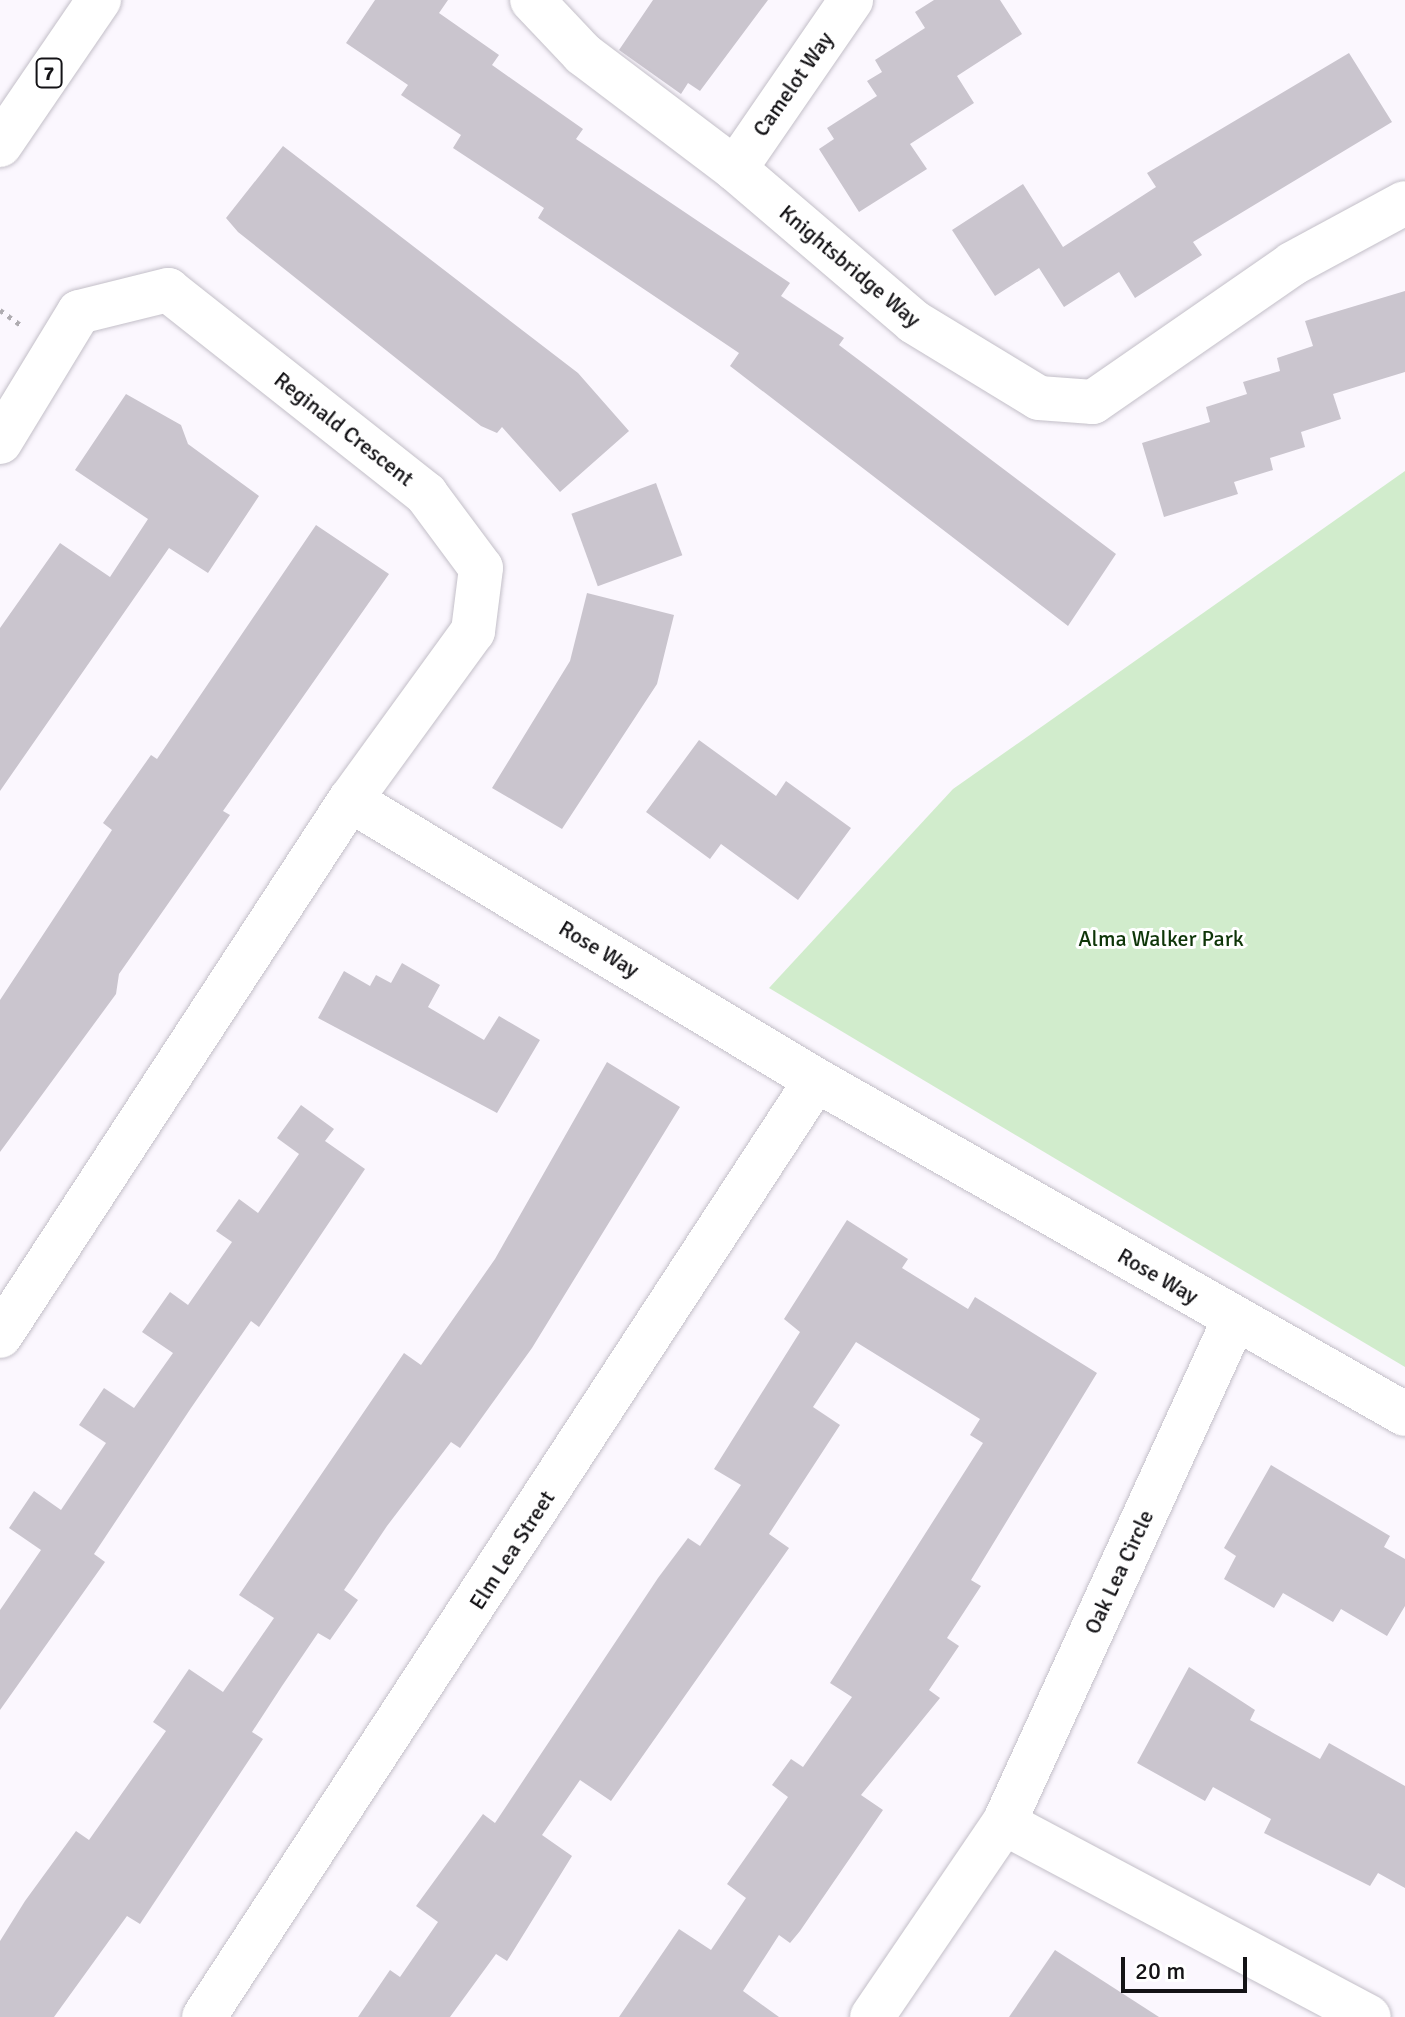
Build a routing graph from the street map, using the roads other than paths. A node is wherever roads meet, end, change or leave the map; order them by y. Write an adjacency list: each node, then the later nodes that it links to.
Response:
1 (99, 0): 4 (street, 7)
2 (532, 0): 5 (street, Knightsbridge Way)
3 (851, 0): 5 (street, Camelot Way)
4 (0, 145)
5 (735, 169): 6 (street, Knightsbridge Way)
6 (1405, 203)
7 (0, 442): 8 (street, Reginald Crescent)
8 (350, 800): 9 (street, Rose Way); 11 (street)
9 (816, 1080): 10 (street, Rose Way); 14 (street, Elm Lea Street)
10 (1234, 1320): 12 (street, Rose Way); 13 (street, Oak Lea Circle)
11 (0, 1336)
12 (1405, 1414)
13 (1004, 1823): 15 (street, Oak Lea Circle); 16 (street)
14 (204, 2017)
15 (872, 2017)
16 (1369, 2017)

